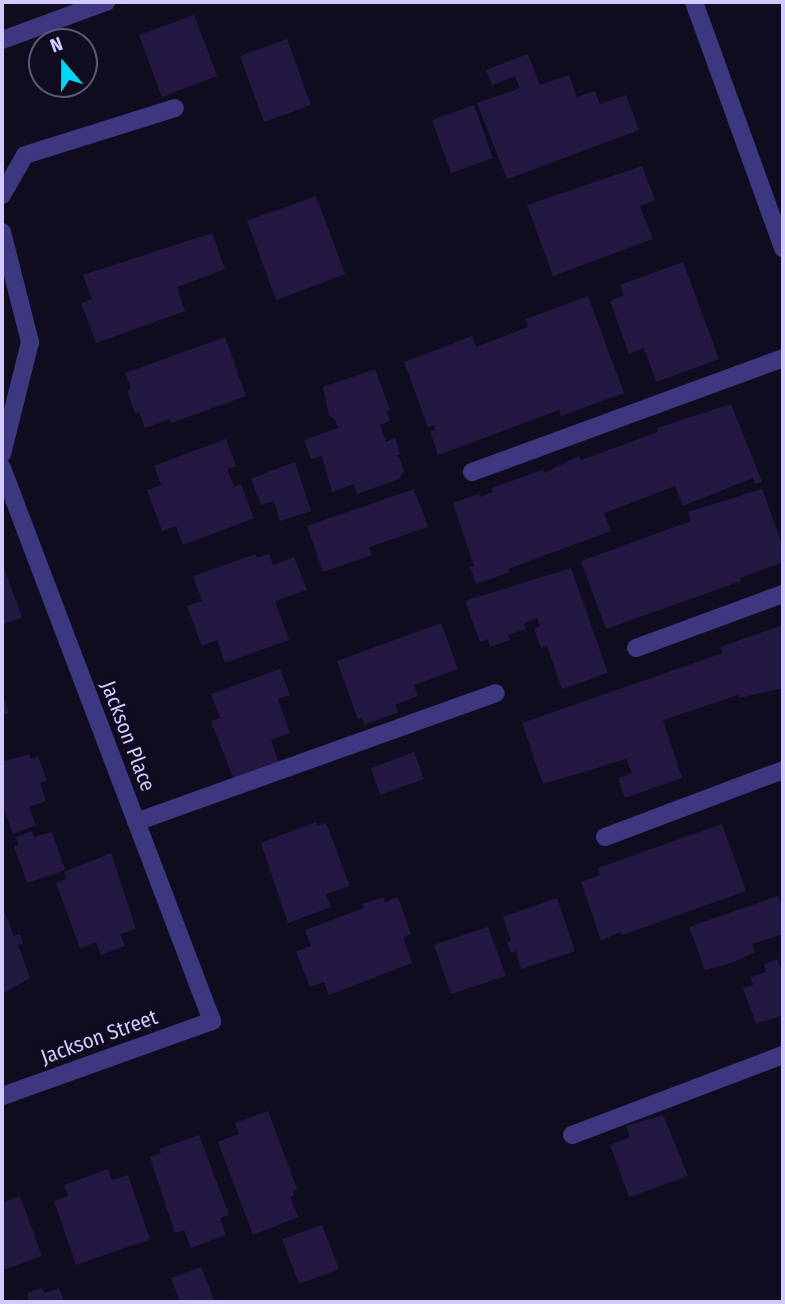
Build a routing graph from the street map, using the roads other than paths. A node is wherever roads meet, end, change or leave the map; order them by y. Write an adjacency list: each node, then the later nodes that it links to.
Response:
1 (106, 2): 3 (street)
2 (694, 2): 7 (street)
3 (2, 40)
4 (175, 108): 5 (street)
5 (2, 195)
6 (2, 232): 9 (street)
7 (783, 248)
8 (783, 358): 11 (street)
9 (2, 454)
10 (2, 468): 16 (street, Jackson Place)
11 (472, 472)
12 (783, 594): 13 (street)
13 (636, 648)
14 (496, 693): 16 (street)
15 (783, 770): 17 (street)
16 (136, 822): 18 (street, Jackson Place)
17 (605, 837)
18 (212, 1021): 20 (street, Jackson Street)
19 (783, 1055): 21 (street)
20 (2, 1096)
21 (572, 1135)

